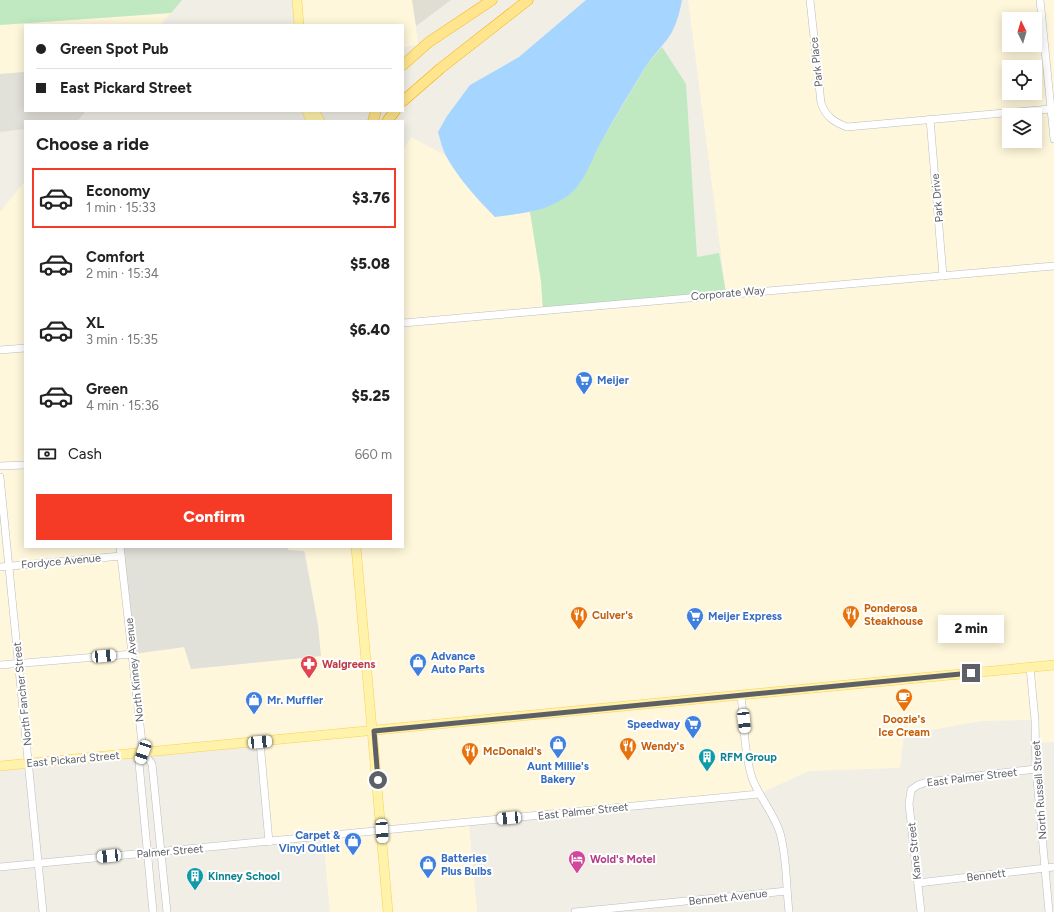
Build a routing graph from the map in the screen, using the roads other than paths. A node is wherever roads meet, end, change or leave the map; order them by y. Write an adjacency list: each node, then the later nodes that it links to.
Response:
1 (297, 0): 6 (main road)
2 (492, 0): 7 (highway)
3 (528, 0): 8 (highway)
4 (810, 0): 11 (street, Park Place)
5 (1040, 0): 9 (street)
6 (299, 24)
7 (404, 64)
8 (404, 100)
9 (1050, 109): 11 (street); 13 (street)
10 (394, 112): 12 (highway)
11 (930, 119): 15 (street, Park Drive)
12 (388, 120)
13 (1054, 139)
14 (1054, 266): 15 (street, Corporate Way)
15 (943, 276): 16 (street, Corporate Way)
16 (404, 323)
17 (24, 348): 18 (street)
18 (0, 350)
19 (24, 465): 20 (street)
20 (0, 466)
21 (0, 477): 25 (street, North Fancher Street)
22 (120, 548): 24 (street, North Kinney Avenue)
23 (356, 548): 33 (main road)
24 (121, 556): 25 (street, Fordyce Avenue); 27 (street, North Kinney Avenue)
25 (8, 566): 26 (street, Fordyce Avenue); 28 (street, North Fancher Street)
26 (0, 567)
27 (133, 654): 28 (street); 35 (street, North Kinney Avenue)
28 (19, 664): 30 (street); 36 (street, North Fancher Street)
29 (1054, 665): 31 (main road, East Pickard Street)
30 (0, 666)
31 (1030, 667): 32 (main road, East Pickard Street); 38 (street, North Russell Street)
32 (741, 695): 33 (main road, East Pickard Street); 40 (street)
33 (374, 731): 34 (main road, East Pickard Street); 41 (main road)
34 (260, 742): 35 (main road, East Pickard Street); 42 (street)
35 (143, 752): 36 (main road, East Pickard Street); 43 (street, North Kinney Avenue); 44 (street)
36 (28, 763): 37 (main road, East Pickard Street); 45 (street, North Fancher Street)
37 (0, 766)
38 (1036, 769): 39 (street, East Palmer Street); 48 (street, North Russell Street)
39 (911, 790): 49 (street, Kane Street)
40 (759, 794): 41 (street, East Palmer Street); 50 (street)
41 (382, 831): 42 (street, East Palmer Street); 54 (main road)
42 (269, 842): 44 (street, Palmer Street)
43 (148, 852): 44 (street, Palmer Street); 45 (street, Palmer Street); 52 (street, North Kinney Avenue)
44 (161, 852): 53 (street)
45 (39, 864): 46 (street, Palmer Street); 51 (street, North Fancher Street)
46 (0, 867)
47 (1054, 867): 48 (street, Bennett)
48 (1045, 868): 49 (street, Bennett); 58 (street, North Russell Street)
49 (918, 883): 57 (street, Kane Street)
50 (787, 891): 55 (street, Bennett Avenue); 56 (street)
51 (43, 912)
52 (153, 912)
53 (167, 912)
54 (388, 912)
55 (575, 912)
56 (789, 912)
57 (921, 912)
58 (1049, 912)

